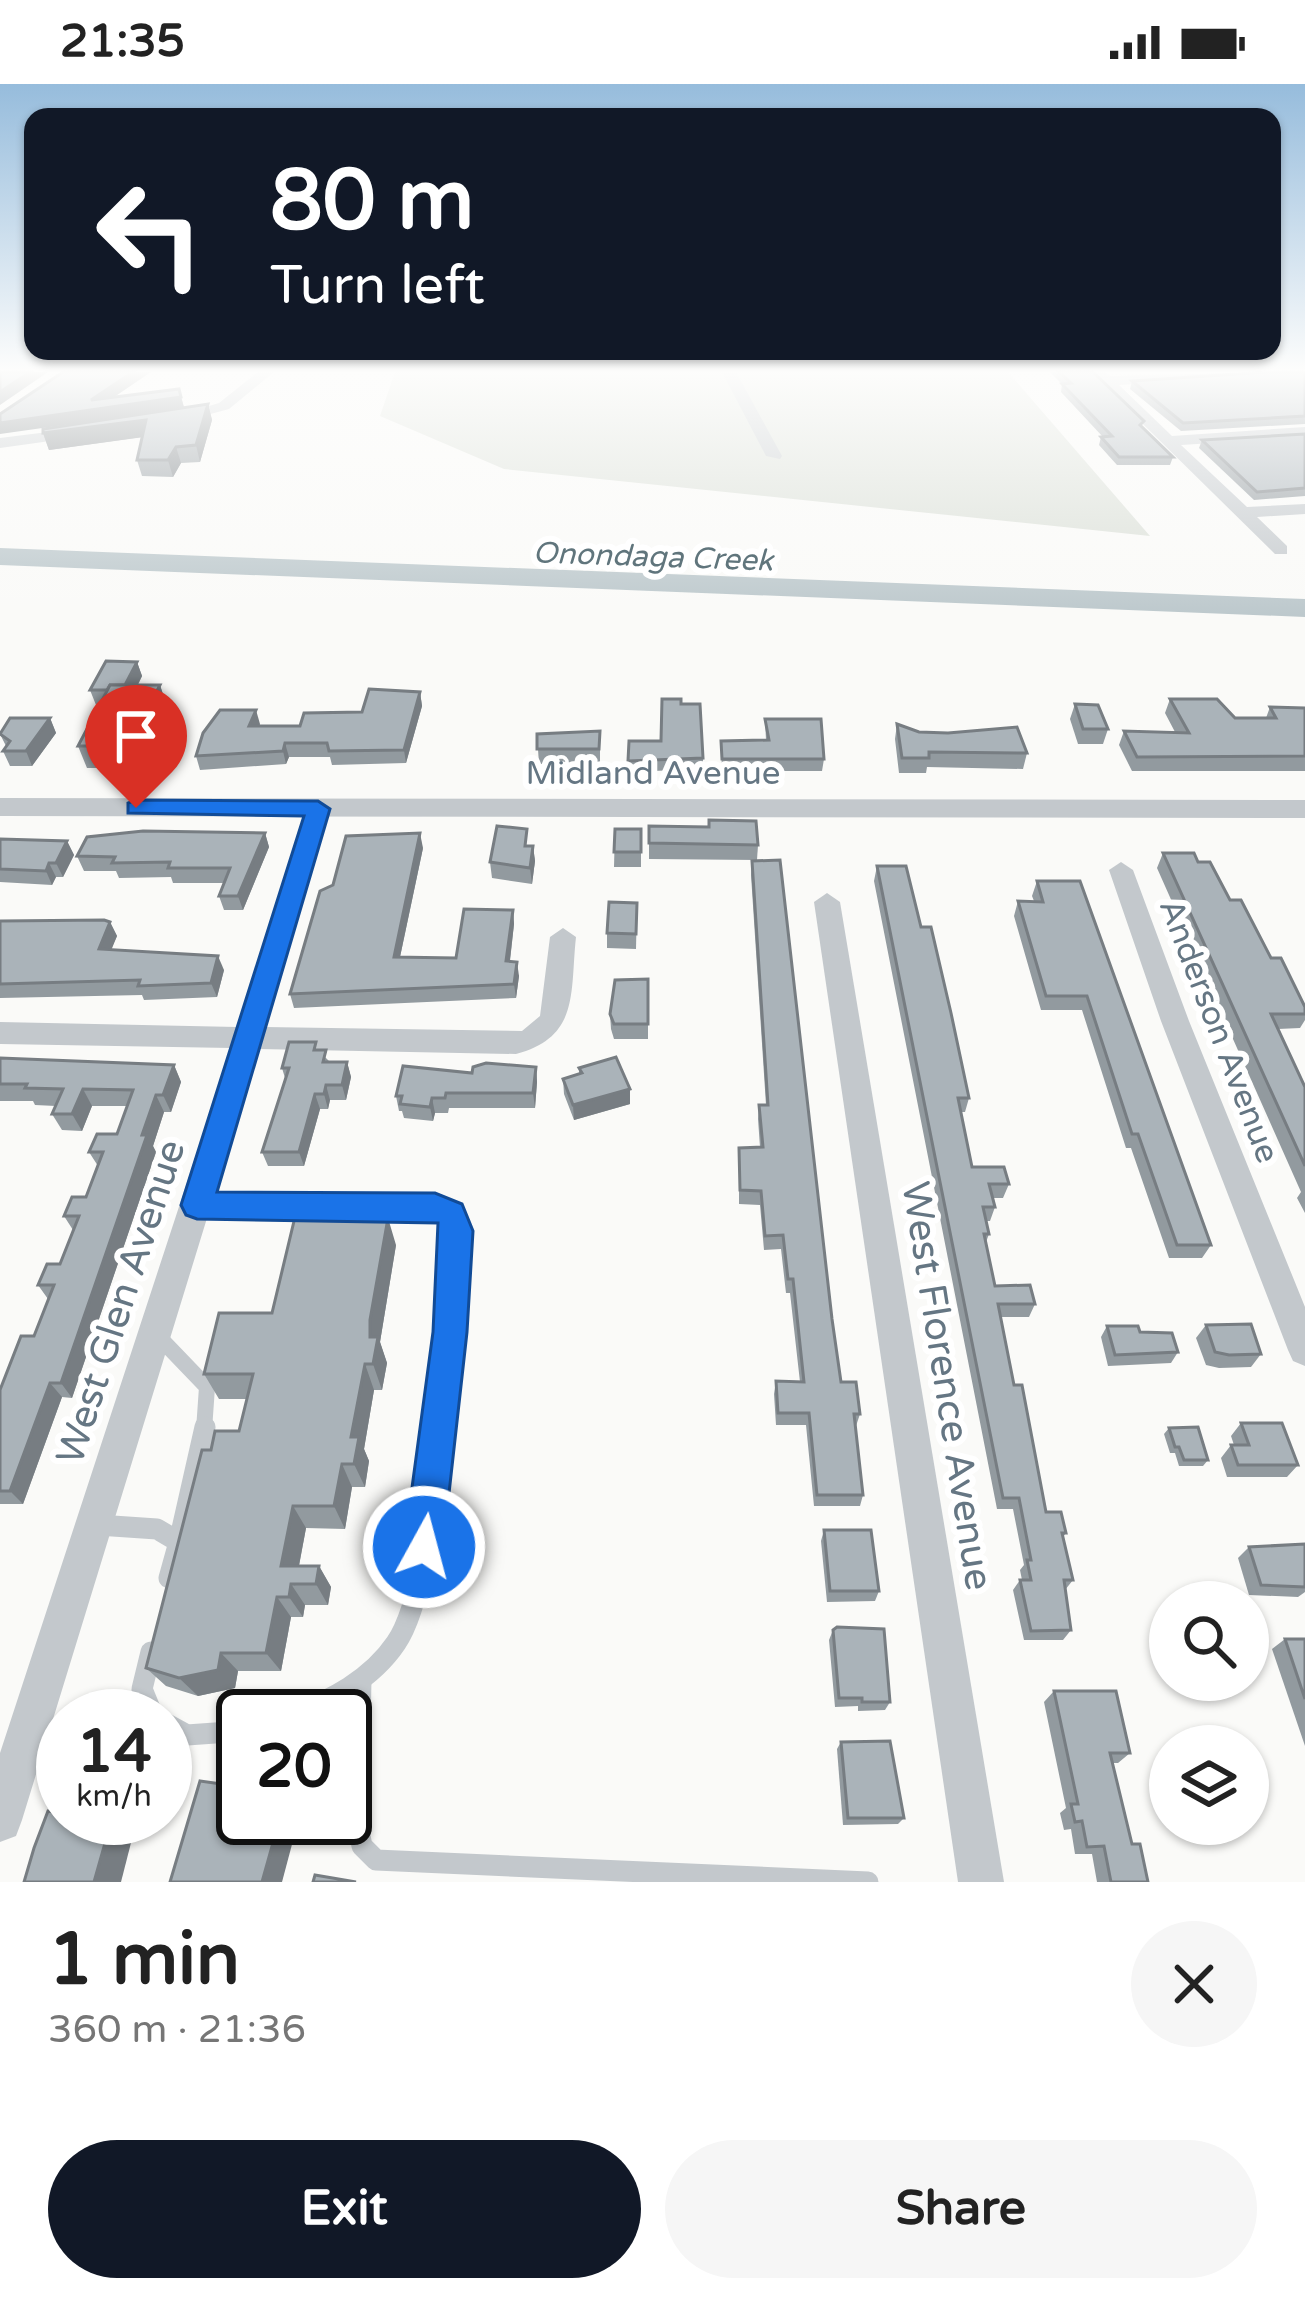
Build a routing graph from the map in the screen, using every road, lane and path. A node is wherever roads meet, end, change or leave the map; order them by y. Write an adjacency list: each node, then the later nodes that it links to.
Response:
1 (1181, 456): 3 (street)
2 (1305, 509): 3 (street)
3 (1240, 514): 4 (street)
4 (1281, 550)
5 (0, 807): 6 (street, Midland Avenue)
6 (318, 809): 7 (street, Midland Avenue); 12 (street, West Glen Avenue)
7 (1305, 809)
8 (1120, 870): 15 (street, Anderson Avenue)
9 (827, 902): 24 (street, West Florence Avenue)
10 (563, 937): 12 (street)
11 (0, 1033): 12 (street)
12 (249, 1035): 13 (street, West Glen Avenue)
13 (197, 1205): 14 (street, West Glen Avenue); 18 (lane)
14 (155, 1333): 16 (street, West Glen Avenue); 17 (lane)
15 (1305, 1350)
16 (94, 1525): 17 (lane); 21 (street, West Glen Avenue)
17 (178, 1542): 19 (lane)
18 (361, 1681): 20 (lane); 22 (lane)
19 (142, 1689)
20 (350, 1689)
21 (0, 1820)
22 (793, 1881): 23 (lane)
23 (868, 1882)
24 (980, 1882)

